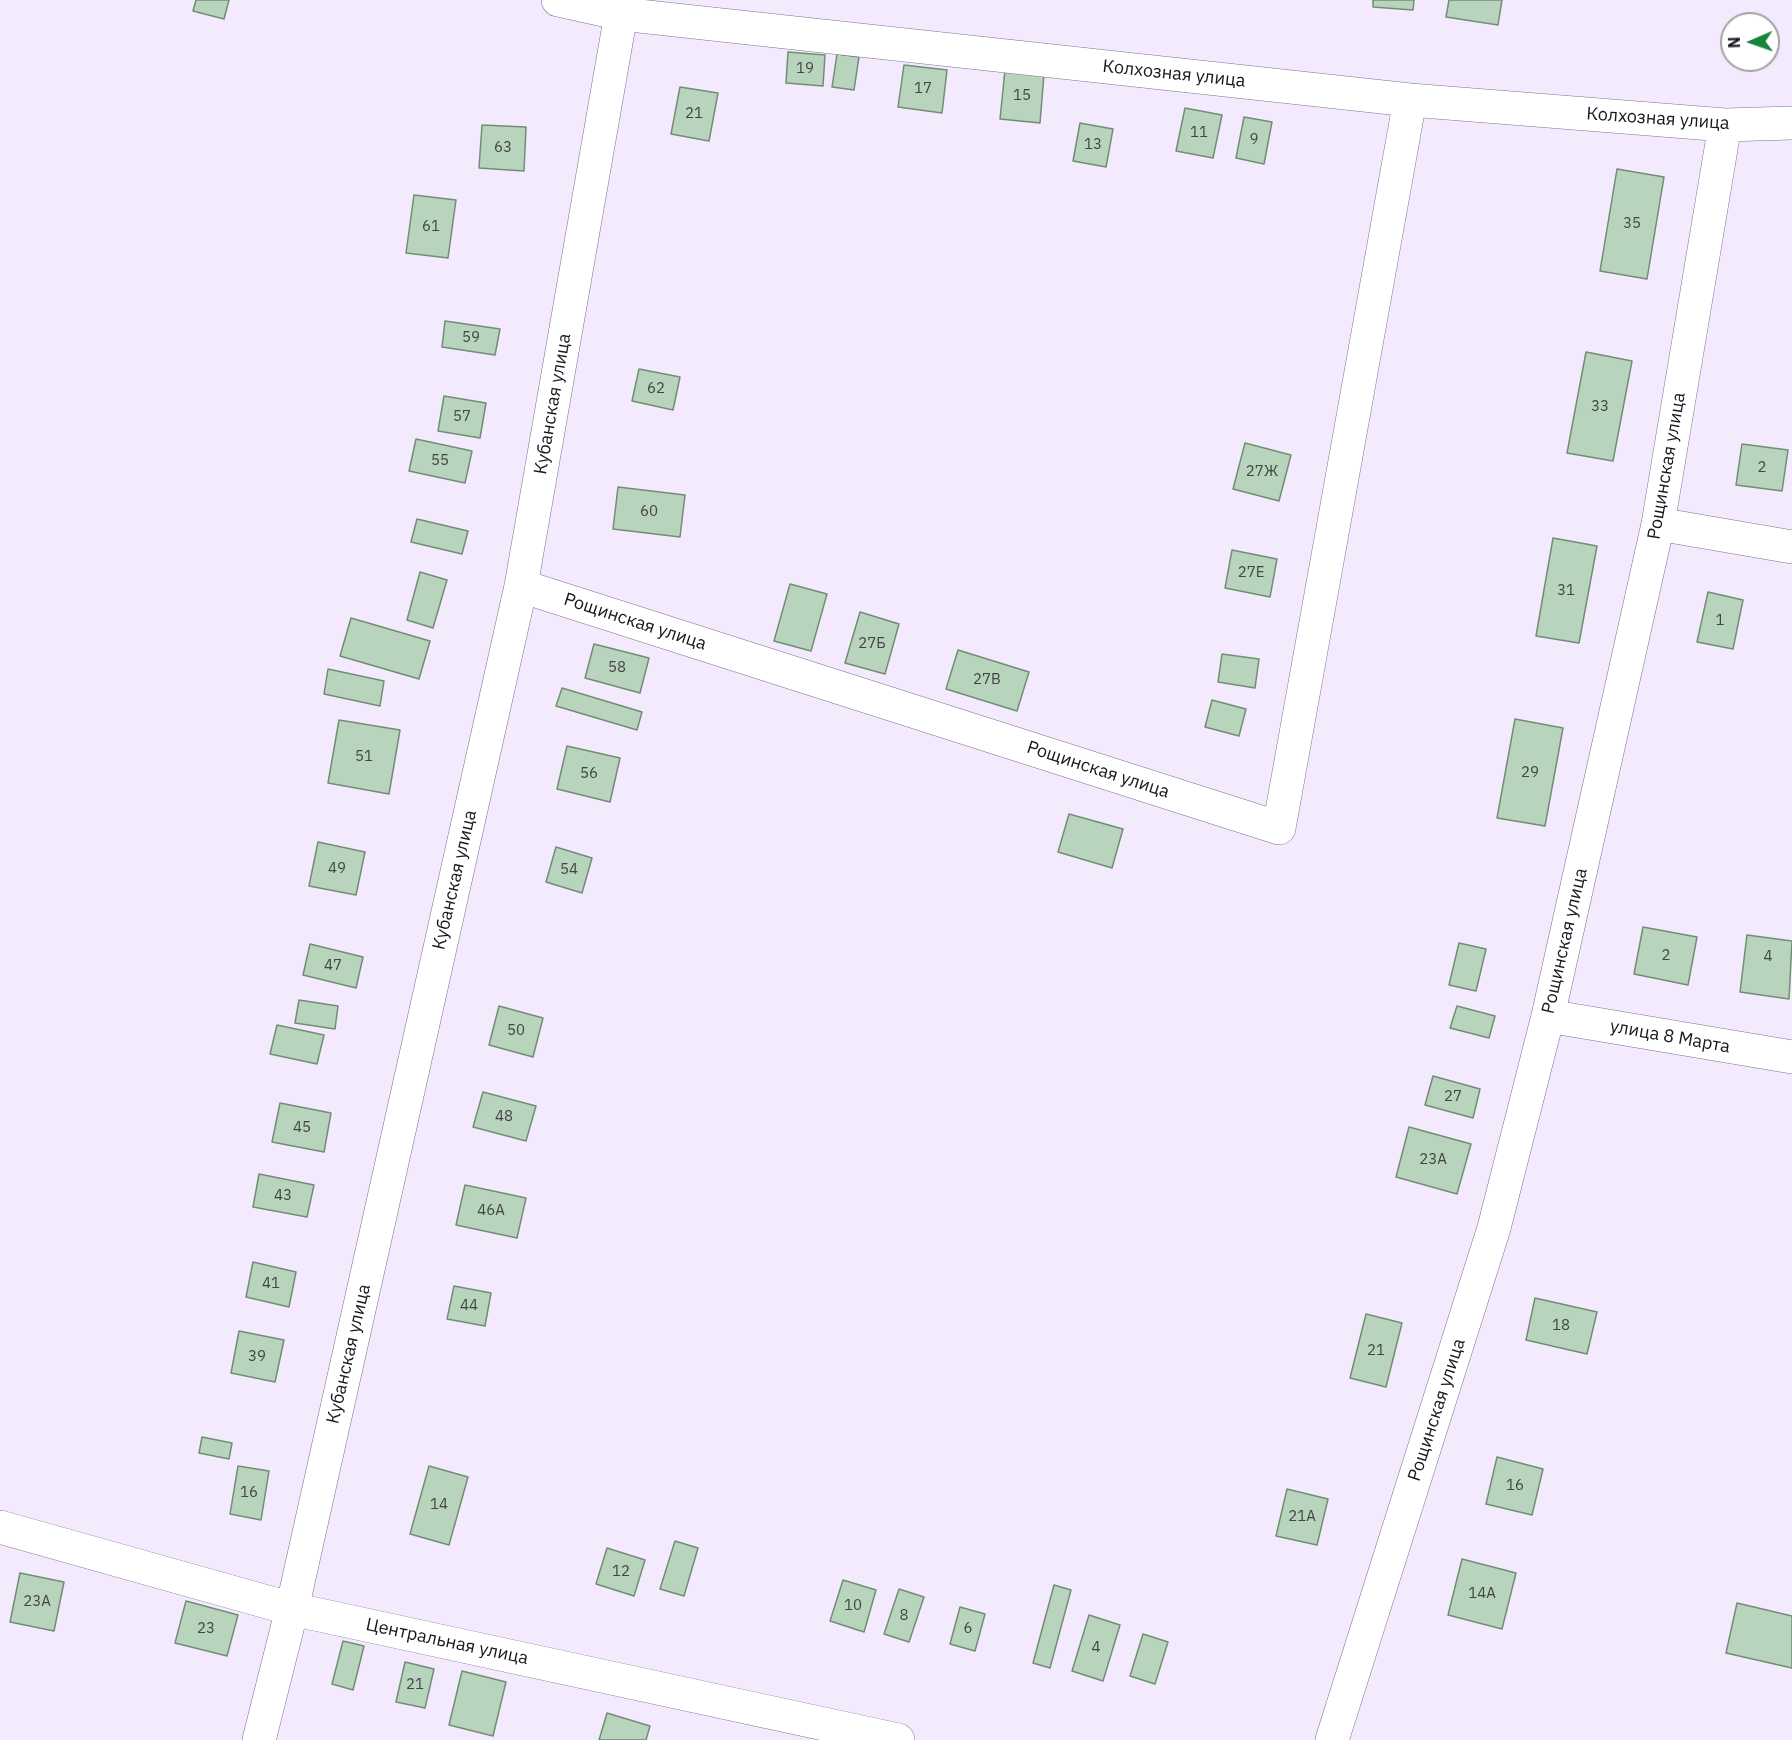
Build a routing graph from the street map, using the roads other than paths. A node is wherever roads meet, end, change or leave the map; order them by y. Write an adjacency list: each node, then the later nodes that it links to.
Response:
1 (572, 1): 2 (street, Колхозная улица)
2 (621, 14): 3 (street, Колхозная улица); 8 (street, Кубанская улица)
3 (1410, 100): 5 (street, Колхозная улица); 8 (street, Рощинская улица)
4 (1792, 123): 5 (street, Колхозная улица)
5 (1725, 125): 6 (street, Рощинская улица)
6 (1658, 524): 7 (street); 9 (street, Рощинская улица)
7 (1792, 547)
8 (521, 586): 12 (street, Кубанская улица)
9 (1548, 1016): 10 (street, улица 8 Марта); 15 (street, Рощинская улица)
10 (1792, 1057)
11 (0, 1527): 12 (street, Центральная улица)
12 (292, 1609): 13 (street, Кубанская улица); 14 (street, Центральная улица)
13 (259, 1740)
14 (898, 1740)
15 (1332, 1740)

